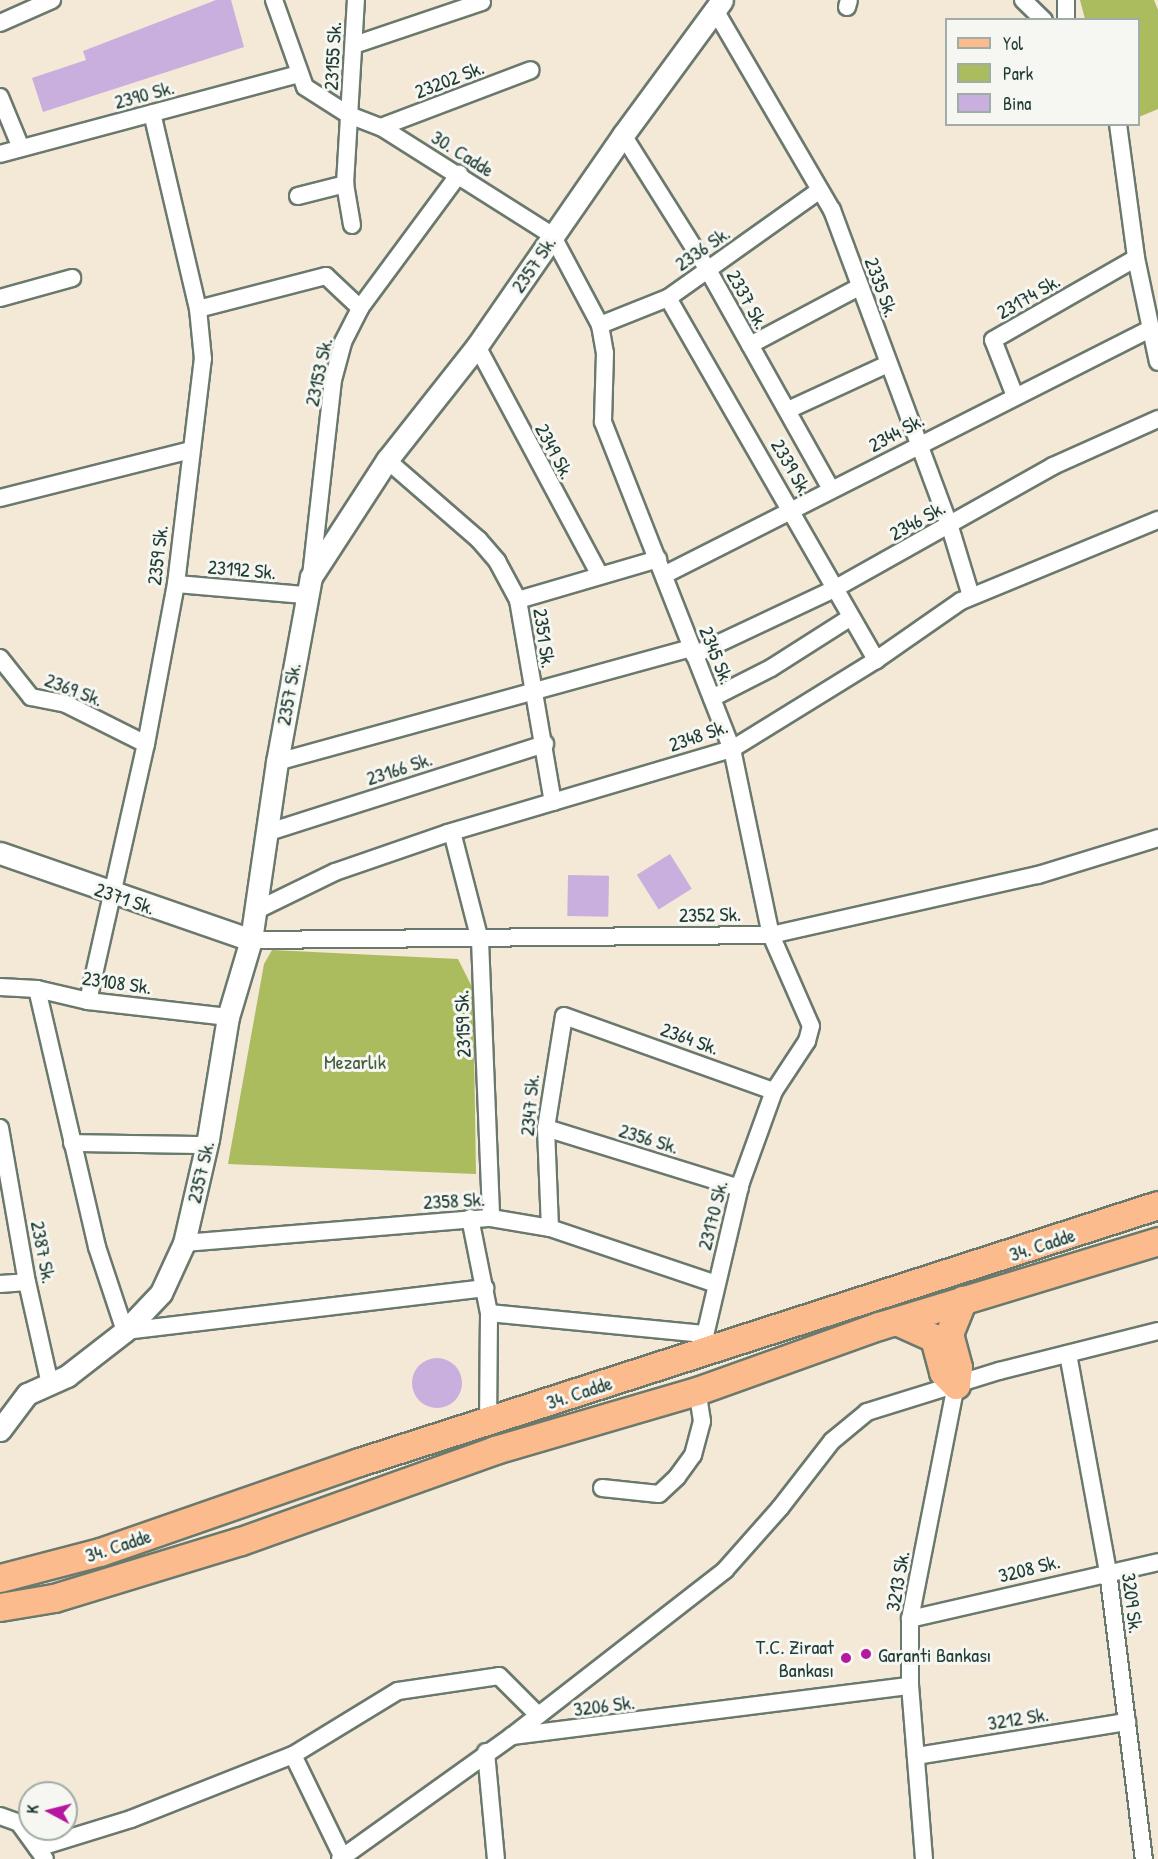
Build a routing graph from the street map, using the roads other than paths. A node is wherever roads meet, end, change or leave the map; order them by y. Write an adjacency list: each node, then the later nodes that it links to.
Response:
1 (52, 0): 10 (street)
2 (274, 0): 13 (street, 23155 Sk.)
3 (356, 0): 11 (street, 23155 Sk.)
4 (1023, 0): 8 (street)
5 (1066, 0): 9 (street)
6 (482, 2): 11 (street)
7 (718, 5): 19 (street, 2357 Sk.); 24 (street, 2335 Sk.)
8 (1042, 18)
9 (1066, 18)
10 (0, 23)
11 (354, 45): 16 (street, 23155 Sk.)
12 (531, 70): 18 (street, 23202 Sk.)
13 (299, 74): 15 (street, 2390 Sk.); 16 (street)
14 (0, 97): 20 (street)
15 (152, 113): 20 (street, 2390 Sk.); 35 (street, 2359 Sk.)
16 (349, 115): 18 (street, 30. Cadde); 23 (street)
17 (1118, 126): 28 (street)
18 (381, 127): 22 (street, 30. Cadde)
19 (623, 135): 27 (street, 2357 Sk.); 29 (street, 2337 Sk.)
20 (21, 148): 21 (street, 2390 Sk.)
21 (0, 154)
22 (459, 174): 27 (street, 30. Cadde); 34 (street, 23153 Sk.)
23 (345, 184): 25 (street); 26 (street)
24 (820, 190): 29 (street, 2336 Sk.); 31 (street, 2335 Sk.)
25 (298, 196)
26 (352, 225)
27 (552, 234): 37 (street, 2345 Sk.); 39 (street, 2357 Sk.)
28 (1136, 258): 36 (street); 42 (street, 23174 Sk.)
29 (708, 270): 33 (street, 2336 Sk.); 38 (street, 2337 Sk.)
30 (72, 278): 32 (street)
31 (859, 287): 38 (street); 41 (street, 2335 Sk.)
32 (0, 298)
33 (668, 298): 37 (street, 2336 Sk.); 50 (street, 2339 Sk.)
34 (360, 308): 35 (street); 57 (street, 23153 Sk.)
35 (198, 309): 46 (street, 2359 Sk.)
36 (1152, 323): 40 (street); 42 (street, 2344 Sk.)
37 (600, 325): 53 (street, 2345 Sk.)
38 (750, 345): 43 (street, 2337 Sk.)
39 (477, 346): 47 (street, 2357 Sk.); 54 (street, 2349 Sk.)
40 (1158, 362)
41 (888, 364): 43 (street); 45 (street, 2335 Sk.)
42 (1015, 396): 45 (street, 2344 Sk.)
43 (788, 410): 48 (street, 2337 Sk.)
44 (1158, 419): 52 (street, 2346 Sk.)
45 (919, 446): 48 (street, 2344 Sk.); 52 (street, 2335 Sk.)
46 (191, 450): 49 (street); 56 (street, 2359 Sk.)
47 (387, 460): 57 (street, 2357 Sk.); 60 (street, 2351 Sk.)
48 (831, 489): 50 (street, 2344 Sk.)
49 (0, 498)
50 (793, 510): 55 (street, 2344 Sk.); 58 (street, 2339 Sk.)
51 (1158, 520): 59 (street, 2348 Sk.)
52 (950, 527): 58 (street, 2346 Sk.); 59 (street, 2335 Sk.)
53 (658, 558): 54 (street); 55 (street, 2345 Sk.)
54 (599, 574): 60 (street)
55 (664, 574): 62 (street, 2345 Sk.)
56 (176, 584): 57 (street, 23192 Sk.); 67 (street, 2359 Sk.)
57 (308, 586): 70 (street, 2357 Sk.)
58 (834, 589): 61 (street, 2339 Sk.); 62 (street, 2346 Sk.)
59 (970, 596): 64 (street, 2348 Sk.)
60 (518, 600): 65 (street, 2351 Sk.)
61 (851, 617): 64 (street, 2339 Sk.); 66 (street)
62 (692, 651): 65 (street, 2346 Sk.); 66 (street, 2345 Sk.)
63 (0, 658): 67 (street, 2369 Sk.)
64 (876, 660): 69 (street, 2348 Sk.)
65 (534, 694): 68 (street, 2351 Sk.); 70 (street, 2346 Sk.)
66 (712, 698): 69 (street, 2345 Sk.)
67 (146, 744): 76 (street, 2359 Sk.)
68 (545, 744): 71 (street, 2351 Sk.); 73 (street, 23166 Sk.)
69 (732, 749): 71 (street, 2348 Sk.); 78 (street, 2345 Sk.)
70 (277, 762): 73 (street, 2357 Sk.)
71 (553, 802): 72 (street, 2348 Sk.)
72 (452, 832): 77 (street, 2348 Sk.); 80 (street, 23159 Sk.)
73 (266, 833): 77 (street, 2357 Sk.)
74 (1158, 838): 78 (street, 2352 Sk.)
75 (0, 853): 76 (street, 2371 Sk.)
76 (112, 894): 79 (street, 2371 Sk.); 83 (street, 2359 Sk.)
77 (255, 911): 79 (street, 2357 Sk.)
78 (771, 935): 80 (street, 2352 Sk.); 86 (street, 2345 Sk.)
79 (251, 940): 80 (street, 2352 Sk.); 84 (street, 2357 Sk.)
80 (480, 940): 94 (street, 23159 Sk.)
81 (0, 987): 82 (street, 23108 Sk.)
82 (37, 988): 83 (street, 23108 Sk.); 89 (street)
83 (88, 1001): 84 (street, 23108 Sk.)
84 (228, 1017): 90 (street, 2357 Sk.)
85 (593, 1024): 86 (street, 2364 Sk.); 88 (street, 2347 Sk.)
86 (774, 1091): 91 (street, 23170 Sk.)
87 (0, 1128): 98 (street, 2387 Sk.)
88 (546, 1128): 91 (street, 2356 Sk.); 95 (street, 2347 Sk.)
89 (72, 1143): 90 (street); 105 (street)
90 (206, 1145): 97 (street, 2357 Sk.)
91 (740, 1188): 100 (street, 23170 Sk.)
92 (1158, 1205): 108 (main road, 34. Cadde)
93 (470, 1218): 94 (street, 2358 Sk.); 97 (street, 2358 Sk.); 101 (street)
94 (491, 1218): 95 (street, 2358 Sk.)
95 (550, 1228): 100 (street, 2358 Sk.)
96 (1158, 1240): 102 (main road, 34. Cadde)
97 (184, 1243): 105 (street, 2357 Sk.)
98 (27, 1282): 99 (street); 110 (street, 2387 Sk.)
99 (0, 1284)
100 (716, 1284): 108 (street, 23170 Sk.)
101 (484, 1288): 103 (street); 105 (street)
102 (963, 1300): 104 (main road, 34. Cadde); 107 (main road)
103 (489, 1313): 108 (street); 113 (street)
104 (896, 1321): 107 (main road); 112 (main road, 34. Cadde)
105 (126, 1331): 110 (street, 2357 Sk.)
106 (1158, 1331): 109 (street)
107 (941, 1336): 111 (main road)
108 (703, 1344): 113 (main road, 34. Cadde)
109 (1068, 1354): 111 (street); 117 (street, 3209 Sk.)
110 (50, 1383): 114 (street, 2357 Sk.)
111 (956, 1385): 120 (street, 3213 Sk.); 122 (street)
112 (697, 1390): 115 (street); 119 (main road, 34. Cadde)
113 (488, 1420): 118 (main road, 34. Cadde)
114 (0, 1430)
115 (602, 1488)
116 (1158, 1562): 117 (street, 3208 Sk.)
117 (1108, 1571): 120 (street, 3208 Sk.); 123 (street, 3209 Sk.)
118 (0, 1578)
119 (0, 1607)
120 (910, 1619): 121 (street, 3213 Sk.)
121 (910, 1686): 124 (street, 3206 Sk.); 127 (street, 3213 Sk.)
122 (537, 1714): 124 (street); 126 (street)
123 (1127, 1722): 127 (street, 3212 Sk.); 133 (street, 3209 Sk.)
124 (512, 1736): 125 (street, 3206 Sk.)
125 (486, 1752): 130 (street, 3206 Sk.); 131 (street)
126 (293, 1755): 129 (street); 130 (street)
127 (916, 1756): 132 (street, 3213 Sk.)
128 (0, 1816): 129 (street)
129 (41, 1853)
130 (342, 1858)
131 (496, 1859)
132 (924, 1859)
133 (1144, 1859)

